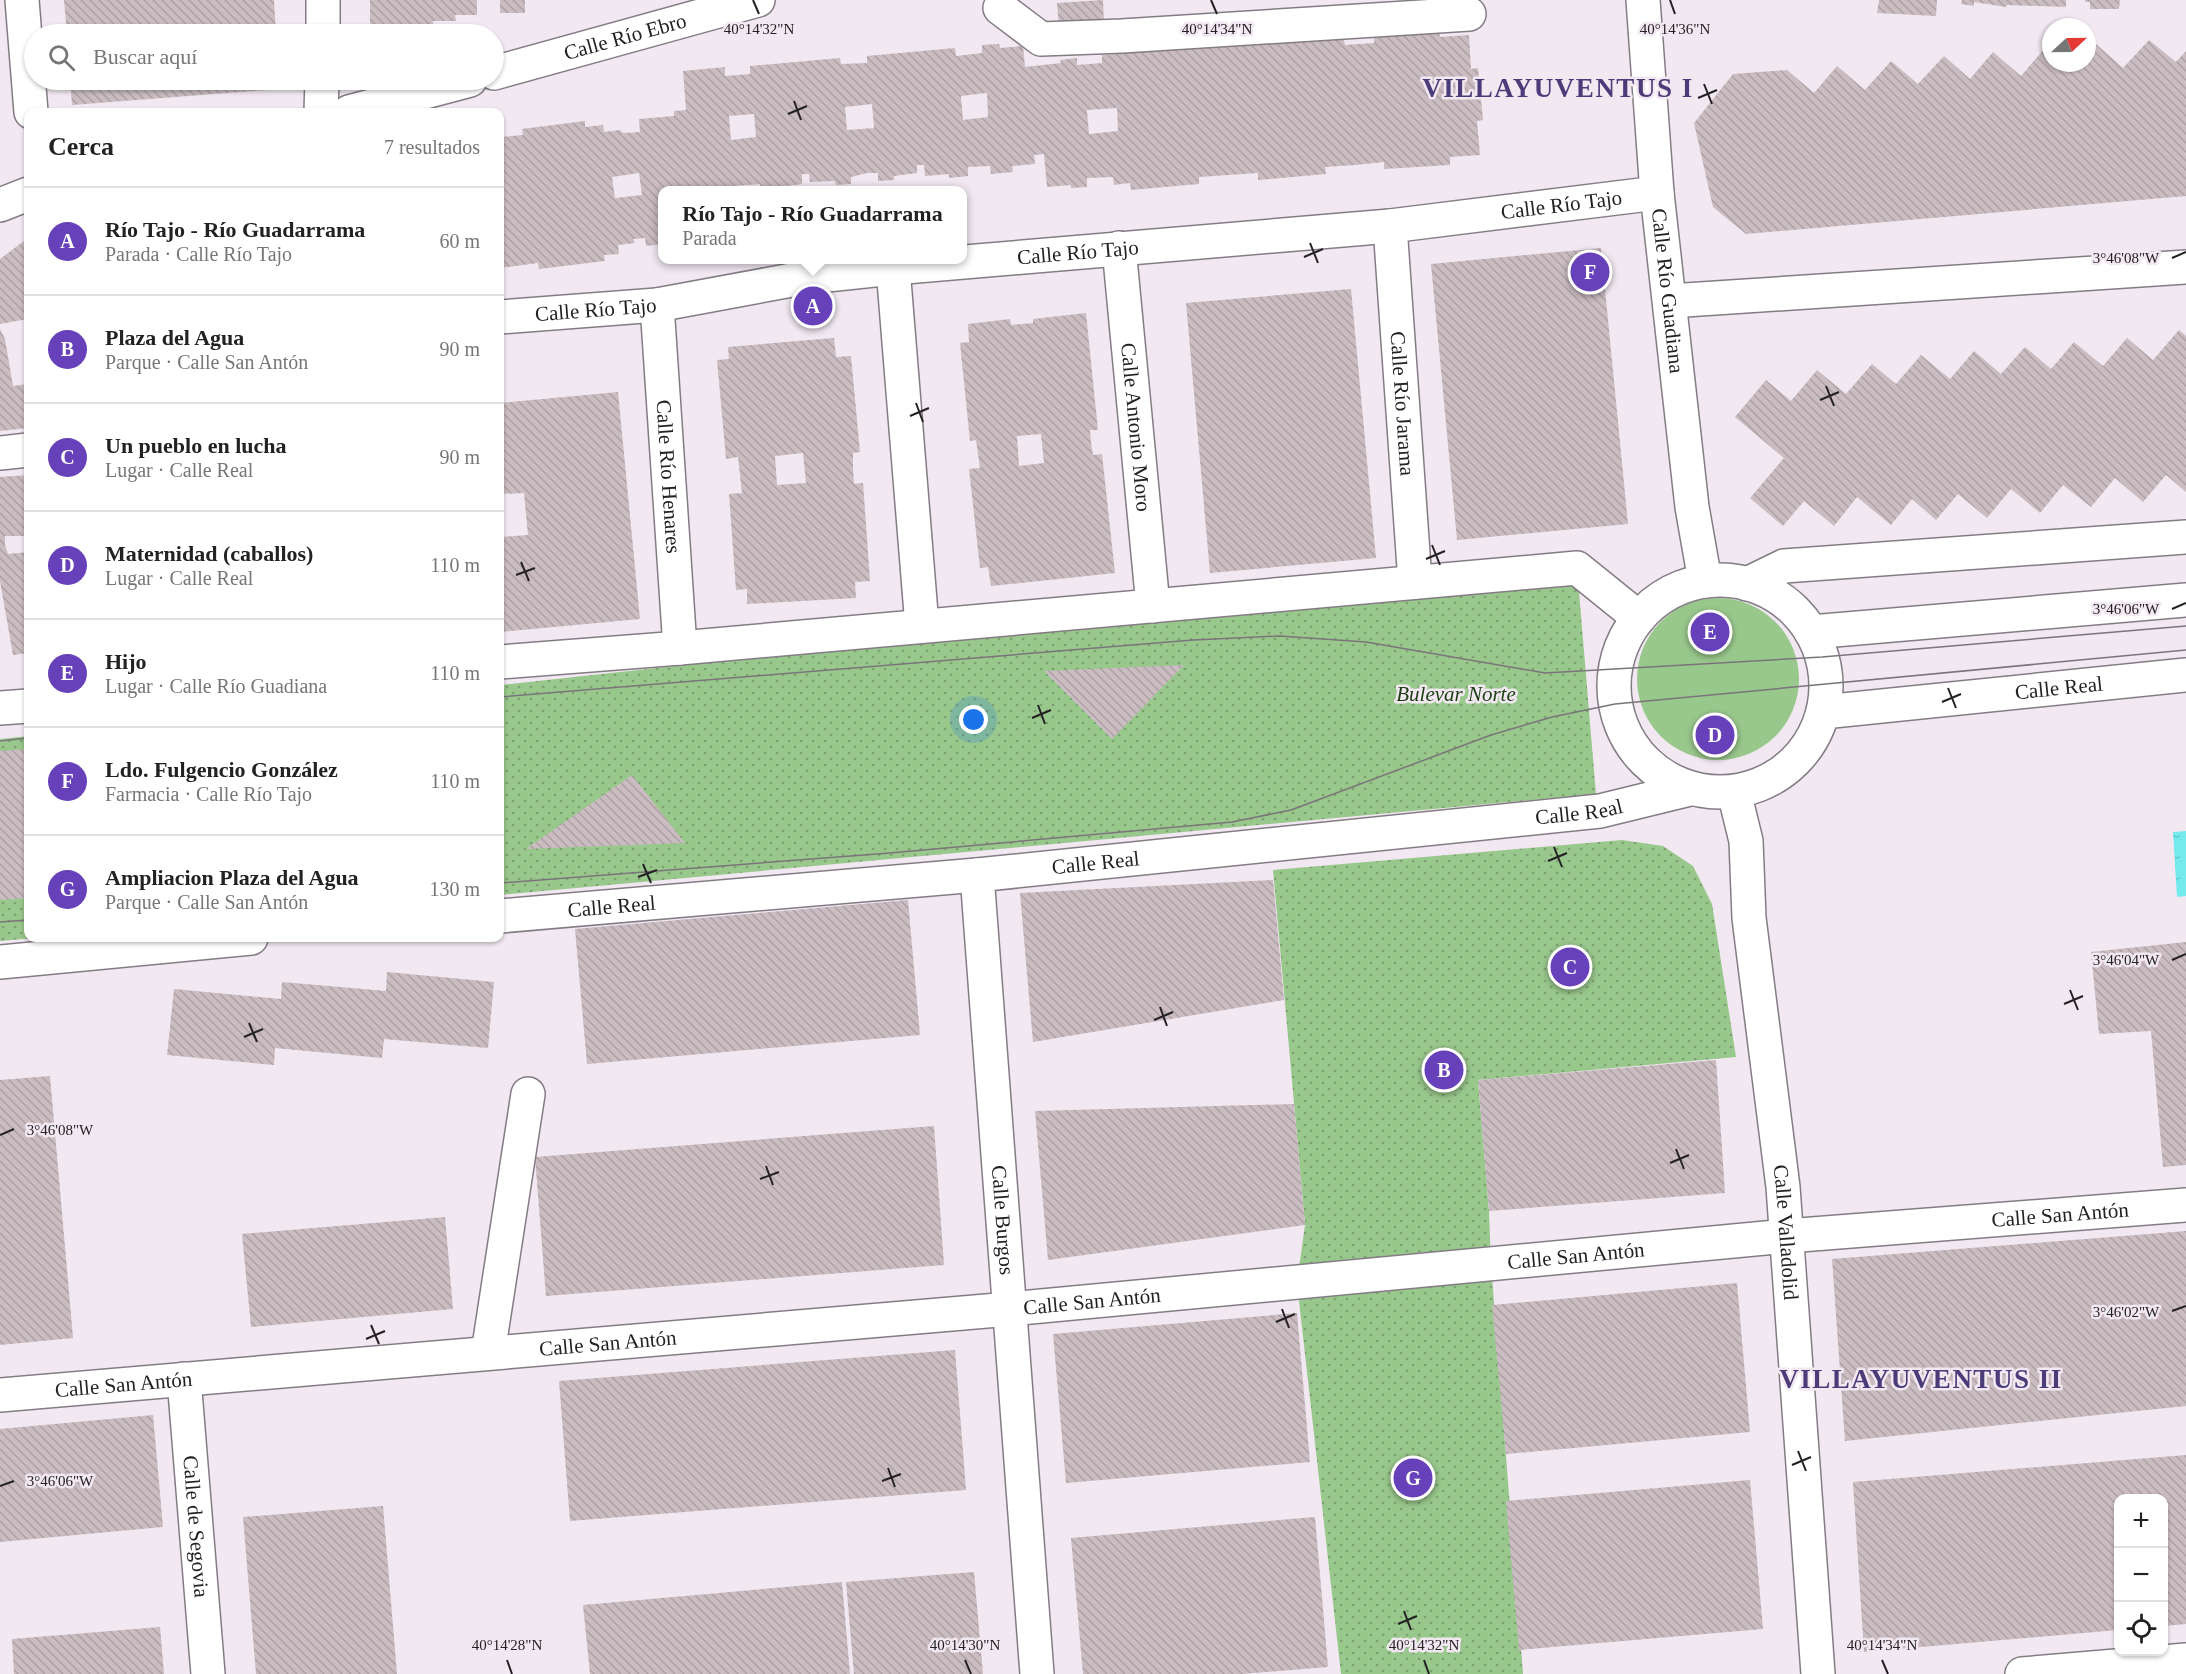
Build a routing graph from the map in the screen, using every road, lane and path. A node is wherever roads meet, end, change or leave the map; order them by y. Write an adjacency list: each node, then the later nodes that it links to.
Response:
1 (22, 0): 8 (street)
2 (323, 0): 7 (street)
3 (1643, 0): 16 (street, Calle Río Guadiana)
4 (758, 1): 9 (street, Calle Río Ebro)
5 (1000, 8): 6 (street)
6 (1469, 14)
7 (323, 24)
8 (24, 25)
9 (504, 70)
10 (29, 90): 13 (street)
11 (322, 90): 14 (street)
12 (432, 90): 15 (street)
13 (31, 108)
14 (321, 108)
15 (364, 108)
16 (1657, 193): 19 (street, Calle Río Tajo); 25 (street, Calle Río Guadiana)
17 (24, 196): 18 (street)
18 (0, 205)
19 (1390, 226): 20 (street, Calle Río Tajo); 32 (street, Calle Río Jarama)
20 (1119, 248): 21 (street, Calle Río Tajo); 35 (street, Calle Antonio Moro)
21 (967, 261)
22 (938, 264): 24 (street, Calle Río Tajo)
23 (2186, 267): 25 (street)
24 (893, 268): 26 (street, Calle Río Tajo); 37 (street)
25 (1670, 301): 31 (street, Calle Río Guadiana)
26 (657, 305): 27 (street, Calle Río Tajo); 39 (street, Calle Río Henares)
27 (504, 317)
28 (24, 450): 29 (street)
29 (0, 453)
30 (2186, 537): 33 (street)
31 (1705, 581): 33 (street); 36 (street)
32 (1415, 582): 35 (street); 36 (street)
33 (1747, 584): 38 (street)
34 (2186, 600): 38 (street)
35 (1154, 606): 37 (street)
36 (1639, 618): 45 (street)
37 (922, 626): 39 (street)
38 (1811, 632): 44 (street)
39 (680, 648): 40 (street)
40 (504, 662)
41 (2186, 675): 44 (street, Calle Real)
42 (24, 706): 43 (street)
43 (0, 708)
44 (1823, 712): 46 (street)
45 (1690, 789): 46 (street); 47 (street, Calle Real)
46 (1734, 792): 53 (street, Calle Valladolid)
47 (977, 875): 48 (street, Calle Real); 54 (street, Calle Burgos)
48 (504, 916)
49 (209, 942): 50 (street)
50 (0, 962)
51 (528, 1094): 55 (street)
52 (2186, 1205): 53 (street, Calle San Antón)
53 (1787, 1236): 54 (street, Calle San Antón); 61 (street, Calle Valladolid)
54 (1010, 1309): 55 (street, Calle San Antón); 60 (street, Calle Burgos)
55 (488, 1353): 56 (street, Calle San Antón)
56 (184, 1379): 57 (street, Calle San Antón); 59 (street, Calle de Segovia)
57 (0, 1395)
58 (2186, 1660): 62 (street)
59 (208, 1674)
60 (1037, 1674)
61 (1818, 1674)
62 (2022, 1674)

